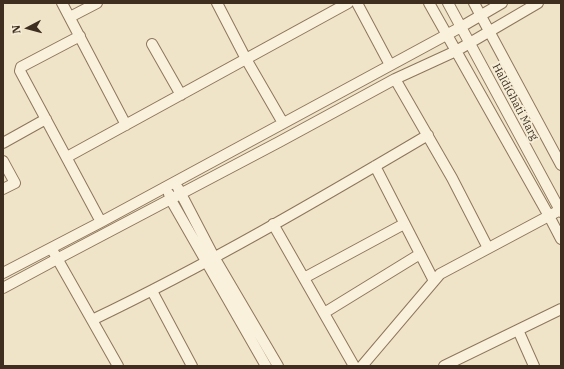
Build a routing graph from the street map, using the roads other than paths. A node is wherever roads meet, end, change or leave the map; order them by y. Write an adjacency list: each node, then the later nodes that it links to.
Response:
1 (62, 3): 12 (street)
2 (97, 3): 12 (street)
3 (217, 3): 20 (street)
4 (348, 3): 20 (street)
5 (357, 3): 21 (street)
6 (429, 3): 15 (street)
7 (448, 3): 13 (street, HaldiGhati Marg)
8 (474, 3): 11 (street, HaldiGhati Marg)
9 (501, 3): 11 (street)
10 (538, 3): 14 (street)
11 (481, 15): 13 (street); 14 (street, HaldiGhati Marg)
12 (70, 17): 16 (street)
13 (461, 27): 15 (street); 17 (street, HaldiGhati Marg)
14 (490, 31): 17 (street); 31 (street, HaldiGhati Marg)
15 (447, 34): 19 (street); 21 (street)
16 (80, 36): 24 (street); 26 (street)
17 (470, 43): 19 (street); 37 (street, HaldiGhati Marg)
18 (152, 44): 23 (street)
19 (456, 51): 22 (street); 38 (street)
20 (246, 59): 23 (street); 25 (street)
21 (390, 65): 25 (street)
22 (395, 79): 27 (street); 35 (street)
23 (181, 95): 26 (street)
24 (46, 119): 28 (street); 29 (street)
25 (283, 123): 33 (street)
26 (126, 125): 29 (street)
27 (428, 135): 32 (street); 44 (street)
28 (3, 143)
29 (67, 158): 39 (street)
30 (3, 160): 34 (street)
31 (561, 165)
32 (375, 166): 40 (street); 41 (street)
33 (170, 184): 35 (street); 36 (street); 39 (street)
34 (3, 189)
35 (180, 193): 36 (street); 47 (street)
36 (171, 200): 46 (street); 47 (street)
37 (560, 211): 38 (street)
38 (549, 216): 42 (street); 44 (street)
39 (101, 222): 43 (street)
40 (273, 224): 47 (street); 49 (street)
41 (404, 224): 45 (street); 49 (street)
42 (561, 239)
43 (52, 248): 46 (street); 48 (street)
44 (488, 248): 50 (street)
45 (420, 254): 50 (street); 54 (street)
46 (57, 258): 51 (street); 55 (street)
47 (210, 259): 52 (street); 59 (street); 60 (street)
48 (3, 273)
49 (304, 278): 54 (street)
50 (434, 281): 62 (street)
51 (3, 288)
52 (152, 291): 55 (street); 58 (street)
53 (561, 308): 56 (street)
54 (324, 313): 61 (street)
55 (92, 320): 57 (street)
56 (518, 330): 63 (street); 64 (street)
57 (118, 366)
58 (192, 366)
59 (266, 366)
60 (278, 366)
61 (354, 366)
62 (362, 366)
63 (444, 366)
64 (534, 366)

